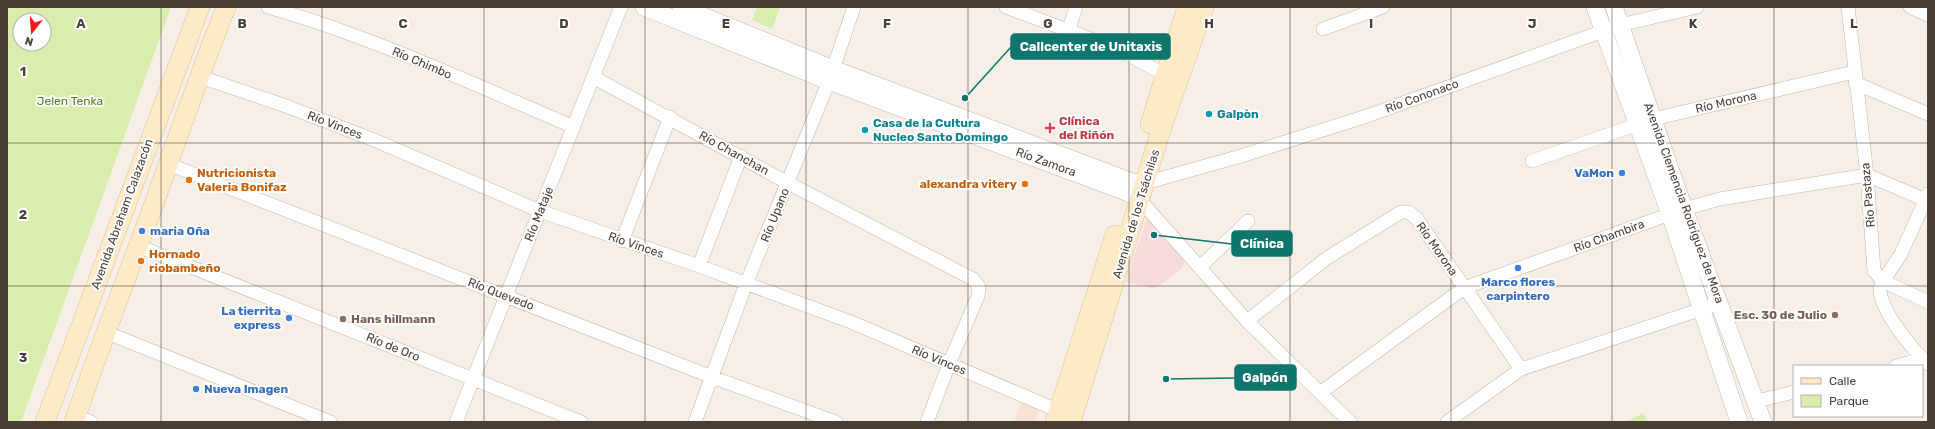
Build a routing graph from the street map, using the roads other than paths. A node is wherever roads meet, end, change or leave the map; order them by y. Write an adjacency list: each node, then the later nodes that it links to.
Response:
1 (200, 7): 66 (main road, Avenida Abraham Calazacón)
2 (226, 7): 25 (main road, Avenida Abraham Calazacón)
3 (268, 7): 31 (street, Río Chimbo)
4 (622, 7): 26 (street, Río Mataje)
5 (644, 7): 23 (street, Río Zamora)
6 (681, 7): 23 (street, Río Zamora)
7 (854, 7): 23 (street, Río Upano)
8 (1006, 7): 21 (street)
9 (1076, 7): 21 (street)
10 (1187, 7): 24 (main road, Avenida de los Tsáchilas)
11 (1204, 7): 37 (main road, Avenida de los Tsáchilas)
12 (1383, 7): 20 (street)
13 (1596, 7): 22 (street, Avenida Clemencia Rodríguez de Mora)
14 (1614, 7): 19 (street, Avenida Clemencia Rodríguez de Mora)
15 (1697, 7): 19 (street, Río Cononaco)
16 (1848, 7): 27 (street, Río Pastaza)
17 (1910, 7): 18 (street)
18 (1928, 15)
19 (1620, 25): 22 (street, Río Cononaco); 30 (street, Avenida Clemencia Rodríguez de Mora)
20 (1323, 29)
21 (1069, 30): 24 (street)
22 (1604, 30): 30 (street, Avenida Clemencia Rodríguez de Mora); 37 (street, Río Cononaco)
23 (831, 75): 36 (street, Río Upano); 37 (street, Río Zamora)
24 (1165, 75): 37 (main road, Avenida de los Tsáchilas)
25 (198, 76): 34 (main road, Avenida Abraham Calazacón); 39 (street, Río Vinces)
26 (593, 77): 29 (street, Río Chanchan); 31 (street, Río Mataje)
27 (1855, 78): 28 (street); 30 (street, Río Morona); 35 (street, Río Pastaza)
28 (1928, 114)
29 (670, 117): 32 (street, Río Chanchan); 42 (street)
30 (1646, 121): 33 (street, Río Morona); 40 (street, Avenida Clemencia Rodríguez de Mora)
31 (574, 127): 39 (street, Río Mataje)
32 (741, 156): 36 (street, Río Chanchan); 44 (street)
33 (1532, 161)
34 (168, 164): 43 (main road, Avenida Abraham Calazacón); 49 (street, Río Quevedo)
35 (1866, 175): 38 (street); 40 (street, Río Chambira); 46 (street, Río Pastaza)
36 (788, 183): 47 (street, Río Upano); 56 (street, Río Chanchan)
37 (1137, 190): 45 (street, Río Zamora); 64 (main road, Avenida de los Tsáchilas)
38 (1927, 198): 46 (street)
39 (540, 211): 42 (street, Río Vinces); 49 (street, Río Mataje)
40 (1677, 211): 48 (street, Río Chambira); 51 (street, Avenida Clemencia Rodríguez de Mora); 52 (street, Avenida Clemencia Rodríguez de Mora)
41 (1248, 221): 45 (street)
42 (622, 241): 44 (street, Río Vinces)
43 (138, 246): 54 (main road, Avenida Abraham Calazacón); 60 (street, Río de Oro)
44 (698, 266): 47 (street, Río Vinces)
45 (1200, 267): 53 (street, Río Zamora)
46 (1883, 280): 50 (street); 55 (street)
47 (746, 284): 56 (street, Río Vinces); 59 (street, Río Upano)
48 (1464, 288): 53 (street, Río Morona); 58 (street, Río Morona); 61 (street, Río Chambira)
49 (506, 296): 59 (street, Río Quevedo); 60 (street, Río Mataje)
50 (1928, 302)
51 (1720, 303): 52 (street); 63 (street, Avenida Clemencia Rodríguez de Mora)
52 (1701, 309): 58 (street); 75 (street, Avenida Clemencia Rodríguez de Mora)
53 (1247, 321): 61 (street, Río Zamora)
54 (105, 332): 65 (main road, Avenida Abraham Calazacón); 67 (street)
55 (1925, 361): 57 (street)
56 (949, 364): 64 (street, Río Vinces); 72 (street)
57 (1902, 365)
58 (1521, 369): 74 (street)
59 (712, 377): 70 (street, Río Upano); 71 (street, Río Quevedo)
60 (473, 379): 68 (street, Río Mataje); 69 (street, Río de Oro)
61 (1320, 392): 73 (street, Río Zamora)
62 (1793, 392): 63 (street)
63 (1757, 401): 76 (street, Avenida Clemencia Rodríguez de Mora)
64 (1065, 418)
65 (80, 420)
66 (45, 422)
67 (330, 422)
68 (456, 422)
69 (581, 422)
70 (695, 422)
71 (836, 422)
72 (927, 422)
73 (1350, 422)
74 (1447, 422)
75 (1739, 422)
76 (1763, 422)

